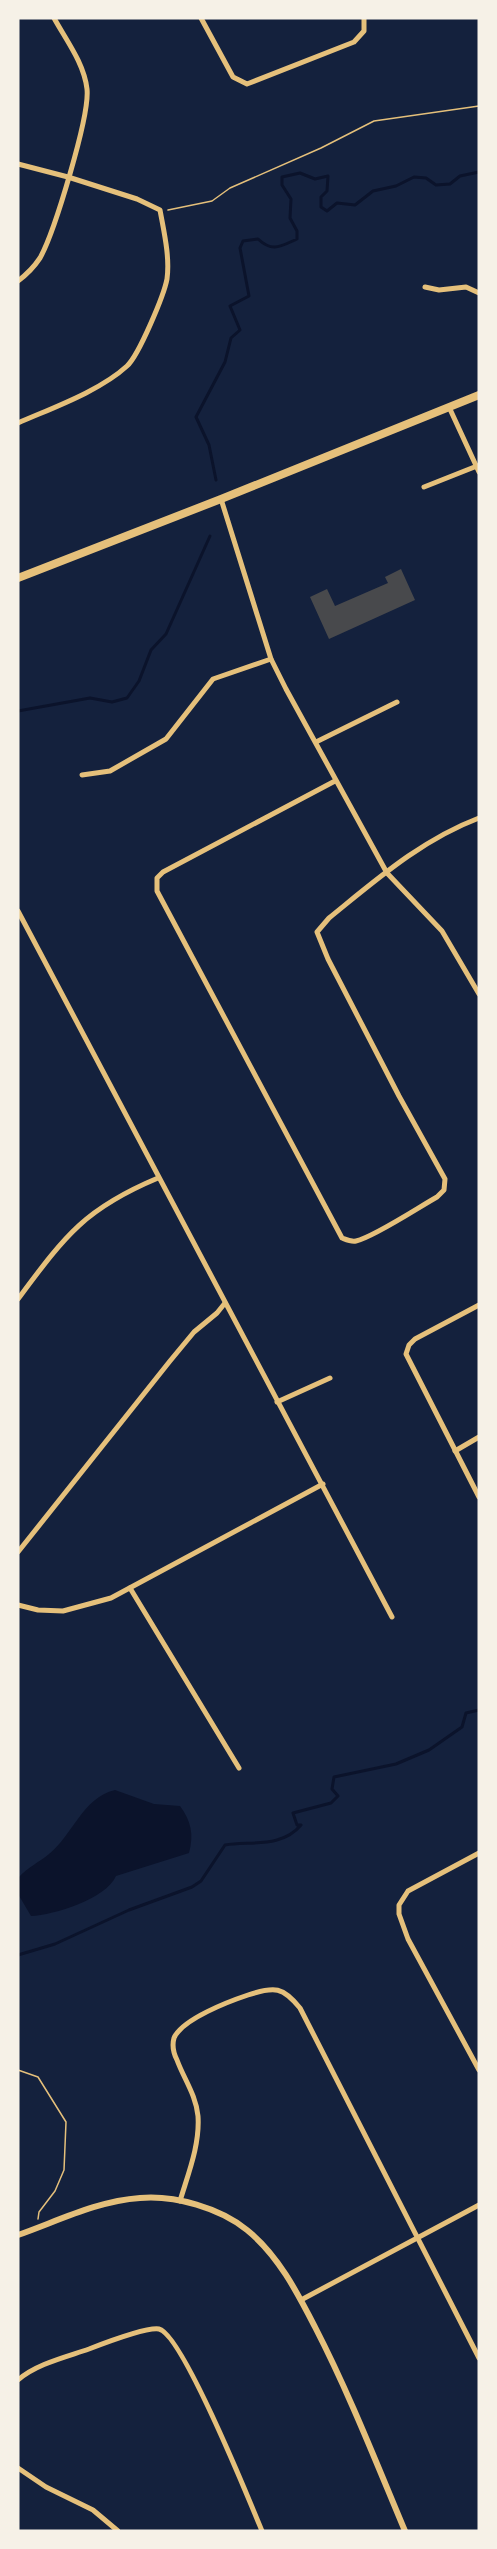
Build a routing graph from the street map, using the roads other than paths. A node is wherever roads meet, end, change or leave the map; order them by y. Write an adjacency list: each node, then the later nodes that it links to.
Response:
1 (54, 18): 5 (street)
2 (201, 18): 3 (street)
3 (364, 18)
4 (18, 164): 5 (street)
5 (68, 177): 6 (street); 11 (street)
6 (18, 281)
7 (424, 287): 8 (street)
8 (479, 293)
9 (479, 394): 10 (main road)
10 (449, 407): 12 (street); 14 (main road)
11 (18, 423)
12 (478, 469): 13 (street)
13 (424, 487)
14 (221, 499): 15 (main road); 16 (street)
15 (18, 578)
16 (271, 659): 18 (street); 19 (street)
17 (397, 702): 18 (street)
18 (316, 741): 20 (street)
19 (82, 776)
20 (335, 781): 22 (street); 22 (street)
21 (479, 818): 22 (street)
22 (387, 873): 24 (street)
23 (18, 911): 25 (street)
24 (479, 994)
25 (158, 1178): 26 (street); 27 (street)
26 (18, 1299)
27 (225, 1303): 30 (street); 35 (street)
28 (479, 1305): 32 (street)
29 (330, 1378): 30 (street)
30 (277, 1402): 33 (street)
31 (479, 1437): 32 (street)
32 (455, 1451): 34 (street)
33 (323, 1485): 36 (street); 38 (street)
34 (479, 1497)
35 (18, 1552)
36 (130, 1588): 37 (street); 39 (street)
37 (18, 1605)
38 (392, 1617)
39 (239, 1768)
40 (479, 1853): 41 (street)
41 (479, 2070)
42 (180, 2201): 44 (street); 45 (street); 46 (street)
43 (479, 2205): 45 (street)
44 (18, 2235)
45 (416, 2236): 46 (street); 47 (street)
46 (301, 2300): 52 (street)
47 (479, 2358)
48 (18, 2380): 51 (street)
49 (18, 2468): 50 (street)
50 (118, 2531)
51 (262, 2531)
52 (405, 2531)

